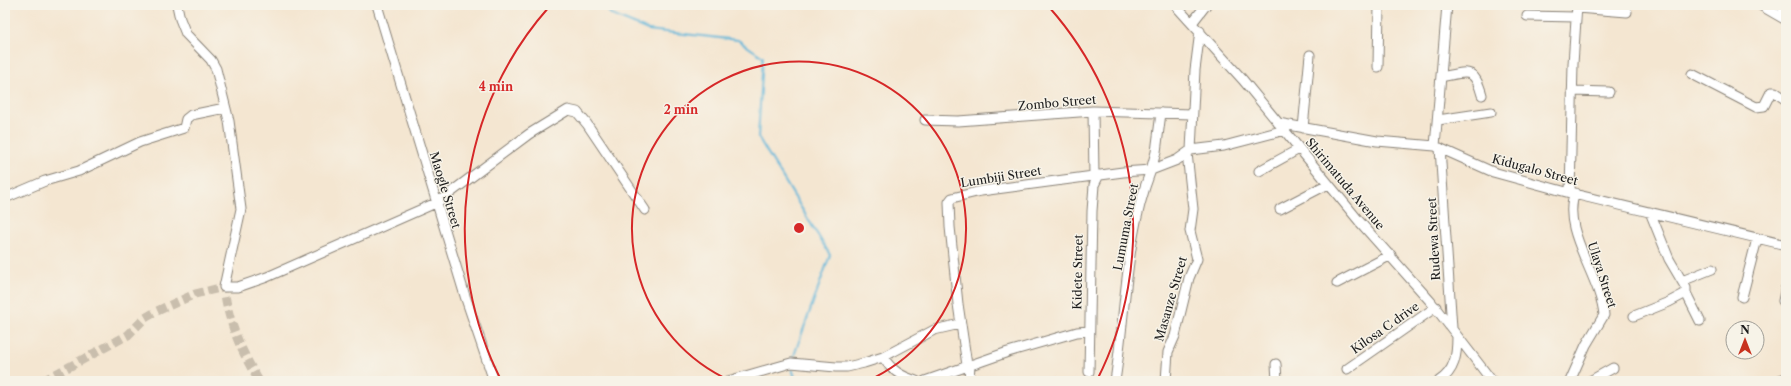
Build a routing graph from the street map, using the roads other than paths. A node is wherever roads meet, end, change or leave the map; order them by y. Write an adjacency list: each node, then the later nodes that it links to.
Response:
1 (177, 5): 24 (street)
2 (377, 5): 43 (street, Maogle Street)
3 (1175, 5): 14 (street, Shirimatuda Avenue)
4 (1206, 5): 14 (street)
5 (1380, 5): 17 (street)
6 (1447, 5): 19 (street, Rudewa Street)
7 (1760, 5): 13 (street)
8 (1779, 5): 10 (street)
9 (1577, 10): 11 (street); 12 (street); 20 (street, Ulaya Street)
10 (1786, 10)
11 (1627, 12)
12 (1527, 16)
13 (1786, 20)
14 (1192, 23): 15 (street, Shirimatuda Avenue)
15 (1200, 31): 28 (street); 31 (street, Shirimatuda Avenue)
16 (1310, 56): 32 (street)
17 (1378, 67)
18 (1692, 74): 23 (street)
19 (1441, 76): 22 (street); 30 (street, Rudewa Street)
20 (1572, 91): 21 (street); 41 (street, Ulaya Street)
21 (1609, 92)
22 (1482, 95)
23 (1786, 100)
24 (225, 108): 42 (street); 43 (street)
25 (1093, 111): 27 (street, Zombo Street); 29 (street, Zombo Street); 39 (street, Kidete Street)
26 (1491, 112): 30 (street)
27 (1161, 113): 28 (street, Zombo Street); 37 (street)
28 (1192, 114): 36 (street)
29 (925, 120)
30 (1438, 120): 34 (street, Rudewa Street)
31 (1278, 123): 32 (street, Kidugalo Street); 33 (street, Shirimatuda Avenue)
32 (1303, 128): 34 (street, Kidugalo Street)
33 (1285, 130): 35 (street, Shirimatuda Avenue); 36 (street)
34 (1438, 147): 41 (street, Kidugalo Street); 61 (street, Rudewa Street)
35 (1298, 149): 38 (street); 40 (street, Shirimatuda Avenue)
36 (1189, 152): 37 (street, Lumuma Street); 77 (street, Masanze Street)
37 (1151, 170): 39 (street, Lumbiji Street); 76 (street, Lumuma Street)
38 (1259, 171)
39 (1096, 175): 60 (street, Lumbiji Street); 62 (street, Kidete Street)
40 (1328, 184): 44 (street); 49 (street, Shirimatuda Avenue)
41 (1573, 193): 46 (street, Kidugalo Street); 81 (street, Ulaya Street)
42 (5, 198)
43 (438, 202): 45 (street); 71 (street, Maogle Street)
44 (1280, 209)
45 (645, 210)
46 (1650, 212): 47 (street, Kidugalo Street); 51 (street)
47 (1757, 239): 48 (street, Kidugalo Street); 55 (street)
48 (1786, 246)
49 (1391, 255): 52 (street); 57 (street, Shirimatuda Avenue)
50 (1712, 269): 51 (street)
51 (1682, 281): 54 (street)
52 (1337, 283)
53 (1786, 287): 56 (street)
54 (1686, 293): 58 (street); 59 (street)
55 (1742, 297)
56 (1783, 301)
57 (1436, 307): 61 (street, Shirimatuda Avenue); 68 (street, Kilosa C drive)
58 (1634, 316)
59 (1700, 321)
60 (960, 324): 64 (street); 66 (street, Lumbiji Street)
61 (1452, 328): 63 (street, Shirimatuda Avenue)
62 (1089, 331): 66 (street); 69 (street, Kidete Street)
63 (1457, 337): 79 (street); 80 (street, Shirimatuda Avenue)
64 (883, 357): 72 (street); 73 (street)
65 (1276, 364): 78 (street)
66 (969, 365): 74 (street); 75 (street, Lumbiji Street)
67 (1613, 368): 82 (street)
68 (1347, 369)
69 (1089, 372)
70 (1786, 378): 83 (street)
71 (494, 381)
72 (728, 381)
73 (916, 381)
74 (925, 381)
75 (969, 381)
76 (1116, 381)
77 (1166, 381)
78 (1277, 381)
79 (1439, 381)
80 (1492, 381)
81 (1570, 381)
82 (1590, 381)
83 (1777, 381)

